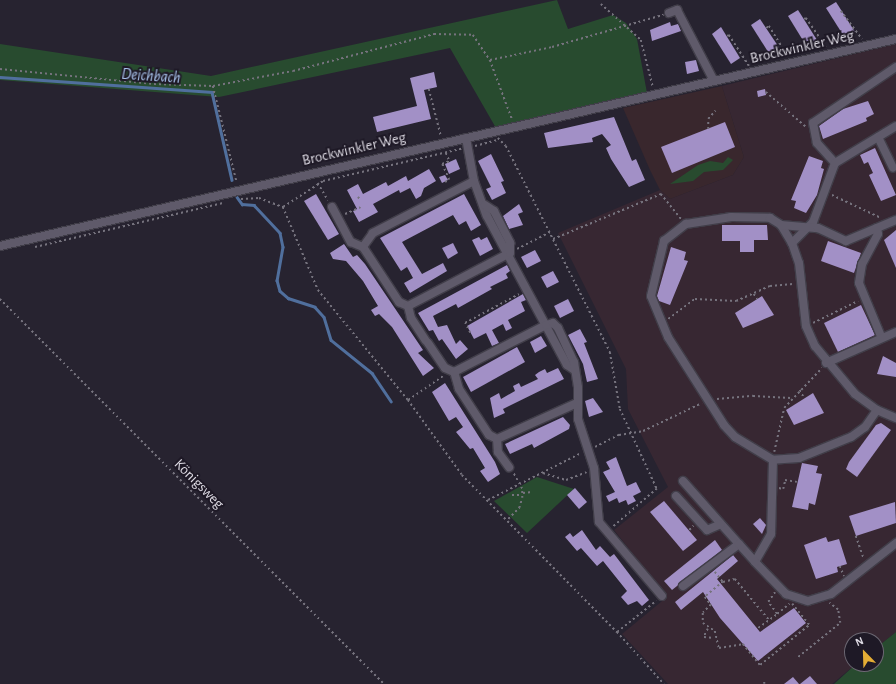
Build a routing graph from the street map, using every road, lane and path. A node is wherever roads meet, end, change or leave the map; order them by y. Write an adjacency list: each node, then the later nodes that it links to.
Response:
1 (601, 4): 5 (path)
2 (842, 11): 14 (path)
3 (669, 13): 5 (path); 22 (street)
4 (804, 19): 7 (path)
5 (627, 25): 17 (path); 26 (path)
6 (766, 28): 10 (path)
7 (814, 30): 8 (path); 16 (path)
8 (812, 31)
9 (727, 36): 13 (path)
10 (776, 38): 12 (path); 18 (path)
11 (896, 39): 14 (street, Brockwinkler Weg)
12 (774, 40)
13 (737, 46): 15 (path); 21 (path)
14 (864, 47): 16 (street, Brockwinkler Weg)
15 (734, 48)
16 (828, 55): 18 (street, Brockwinkler Weg)
17 (490, 60): 23 (path); 28 (path)
18 (791, 63): 21 (street, Brockwinkler Weg)
19 (896, 68): 31 (street)
20 (0, 69): 23 (path)
21 (751, 72): 22 (street, Brockwinkler Weg)
22 (714, 81): 26 (street, Brockwinkler Weg)
23 (213, 86): 44 (path)
24 (429, 89): 36 (path)
25 (766, 92): 31 (path)
26 (655, 94): 28 (street, Brockwinkler Weg)
27 (715, 111): 30 (path)
28 (515, 126): 32 (street, Brockwinkler Weg)
29 (896, 126): 33 (street)
30 (708, 129)
31 (812, 129): 39 (street)
32 (498, 130): 34 (street, Brockwinkler Weg); 35 (path)
33 (878, 137): 39 (street); 40 (street)
34 (466, 138): 36 (street, Brockwinkler Weg); 37 (street)
35 (498, 140): 37 (path); 59 (path)
36 (443, 143): 44 (street, Brockwinkler Weg)
37 (468, 148): 38 (path); 41 (street)
38 (446, 152): 42 (path); 43 (path)
39 (835, 163): 45 (street)
40 (893, 168)
41 (474, 181): 64 (street); 65 (street)
42 (445, 182)
43 (318, 183): 49 (path); 50 (path)
44 (238, 189): 46 (path); 62 (street, Brockwinkler Weg)
45 (823, 191): 55 (path); 57 (street)
46 (241, 199): 47 (path); 49 (path)
47 (234, 201)
48 (226, 202): 63 (path)
49 (283, 207): 84 (path)
50 (332, 207): 52 (street)
51 (361, 207): 52 (path)
52 (338, 218): 64 (street)
53 (896, 220): 55 (street)
54 (686, 224): 56 (street); 60 (path); 73 (street)
55 (885, 224): 58 (street)
56 (781, 225): 57 (street); 61 (street)
57 (809, 228): 58 (street); 61 (street)
58 (877, 228): 71 (street)
59 (550, 232): 60 (path); 65 (path)
60 (553, 239): 89 (path)
61 (792, 242): 66 (street)
62 (0, 246)
63 (33, 247)
64 (364, 247): 72 (street)
65 (510, 253): 67 (street); 72 (street)
66 (802, 283): 68 (path); 75 (street)
67 (528, 289): 74 (street); 77 (path)
68 (754, 294): 70 (path); 73 (path)
69 (0, 299): 128 (path, Königsweg)
70 (757, 299)
71 (863, 299): 75 (path); 78 (street)
72 (408, 306): 80 (street)
73 (661, 322): 85 (street)
74 (546, 325): 80 (street); 86 (street)
75 (806, 326): 79 (street)
76 (896, 332): 78 (street)
77 (470, 333)
78 (881, 336): 79 (street)
79 (826, 363): 81 (path); 87 (street)
80 (452, 372): 84 (path); 90 (street)
81 (800, 390): 82 (path); 83 (path)
82 (791, 398): 85 (path); 92 (path)
83 (804, 398)
84 (408, 400): 104 (path)
85 (708, 400): 89 (path); 92 (street)
86 (577, 403): 90 (street); 91 (street)
87 (877, 410): 88 (street); 92 (street)
88 (896, 418)
89 (632, 434): 91 (path); 107 (path)
90 (497, 439): 93 (street)
91 (588, 450): 94 (street); 95 (path)
92 (773, 460): 99 (street)
93 (508, 467): 98 (path)
94 (594, 468): 95 (path); 107 (street)
95 (543, 473): 98 (path)
96 (683, 481): 106 (street)
97 (797, 482): 99 (path)
98 (520, 483): 101 (path); 104 (path)
99 (771, 486): 111 (street)
100 (532, 492): 101 (path)
101 (522, 494): 102 (path); 105 (path)
102 (512, 495)
103 (676, 496): 106 (street)
104 (488, 500): 105 (path)
105 (508, 519): 124 (path)
106 (721, 524): 110 (street)
107 (607, 532): 117 (street)
108 (856, 536): 113 (path)
109 (896, 543): 113 (street)
110 (739, 544): 111 (street); 112 (street)
111 (755, 562): 116 (street)
112 (710, 565): 114 (path); 115 (street)
113 (867, 567): 118 (street)
114 (723, 582): 121 (path); 123 (path)
115 (683, 586)
116 (779, 588): 119 (street); 120 (path)
117 (662, 596): 124 (path)
118 (823, 598): 119 (street); 126 (path)
119 (793, 600): 120 (path); 125 (path)
120 (777, 614): 121 (path)
121 (769, 620): 122 (path)
122 (758, 628)
123 (708, 629): 125 (path); 125 (path)
124 (617, 632): 129 (path)
125 (714, 638)
126 (798, 657)
127 (764, 680): 130 (path)
128 (384, 684)
129 (664, 684)
130 (764, 684)

